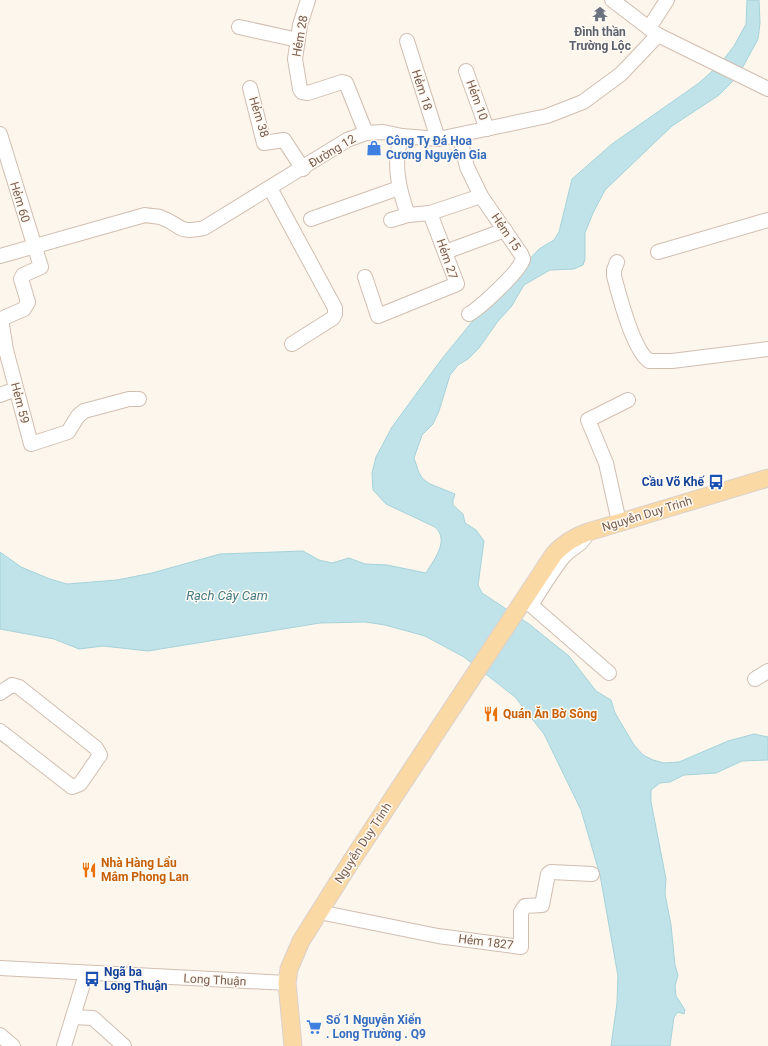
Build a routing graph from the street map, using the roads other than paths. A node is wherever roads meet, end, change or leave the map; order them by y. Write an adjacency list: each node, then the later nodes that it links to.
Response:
1 (308, 0): 6 (street, Hẻm 28)
2 (612, 0): 5 (street)
3 (667, 0): 5 (street, Đường 12)
4 (239, 27): 6 (street)
5 (653, 32): 10 (street); 11 (street, Đường 12)
6 (298, 40): 12 (street, Hẻm 28)
7 (406, 41): 16 (street, Hẻm 18)
8 (466, 71): 11 (street, Hẻm 10)
9 (250, 88): 17 (street, Hẻm 38)
10 (768, 89)
11 (488, 129): 14 (street, Đường 12)
12 (366, 133): 15 (street, Đường 12); 17 (street, Đường 12)
13 (0, 134): 27 (street, Hẻm 60)
14 (459, 135): 16 (street, Đường 12); 20 (street, Hẻm 15)
15 (402, 136): 16 (street, Đường 12); 19 (street)
16 (438, 139)
17 (303, 169): 18 (street, Đường 12)
18 (270, 188): 27 (street, Đường 12); 34 (street)
19 (399, 188): 22 (street); 23 (street)
20 (482, 196): 21 (street); 26 (street, Hẻm 15)
21 (430, 213): 22 (street); 28 (street, Hẻm 27)
22 (408, 215): 24 (street)
23 (311, 219)
24 (391, 220)
25 (768, 220): 29 (street)
26 (505, 230): 28 (street); 33 (street, Hẻm 15)
27 (34, 246): 30 (street, Đường 12); 36 (street, Hẻm 59)
28 (445, 252): 32 (street, Hẻm 27)
29 (658, 252)
30 (0, 256)
31 (617, 262): 35 (street)
32 (365, 277)
33 (469, 314)
34 (292, 344)
35 (768, 349)
36 (16, 389): 37 (street); 38 (street, Hẻm 59)
37 (0, 395)
38 (139, 399)
39 (628, 400): 41 (street)
40 (768, 478): 41 (main road, Nguyễn Duy Trinh)
41 (619, 522): 42 (main road, Nguyễn Duy Trinh)
42 (581, 535): 44 (street); 49 (main road, Nguyễn Duy Trinh)
43 (768, 671): 45 (street)
44 (609, 673)
45 (755, 679)
46 (0, 693): 47 (street)
47 (0, 732)
48 (592, 874): 49 (street, Hẻm 1827)
49 (319, 912): 52 (main road, Nguyễn Duy Trinh)
50 (0, 968): 51 (street, Long Thuận)
51 (86, 974): 52 (street, Long Thuận); 53 (street)
52 (287, 983): 58 (main road)
53 (73, 1017): 56 (street); 57 (street)
54 (0, 1035): 55 (street)
55 (13, 1046)
56 (64, 1046)
57 (124, 1046)
58 (293, 1046)

